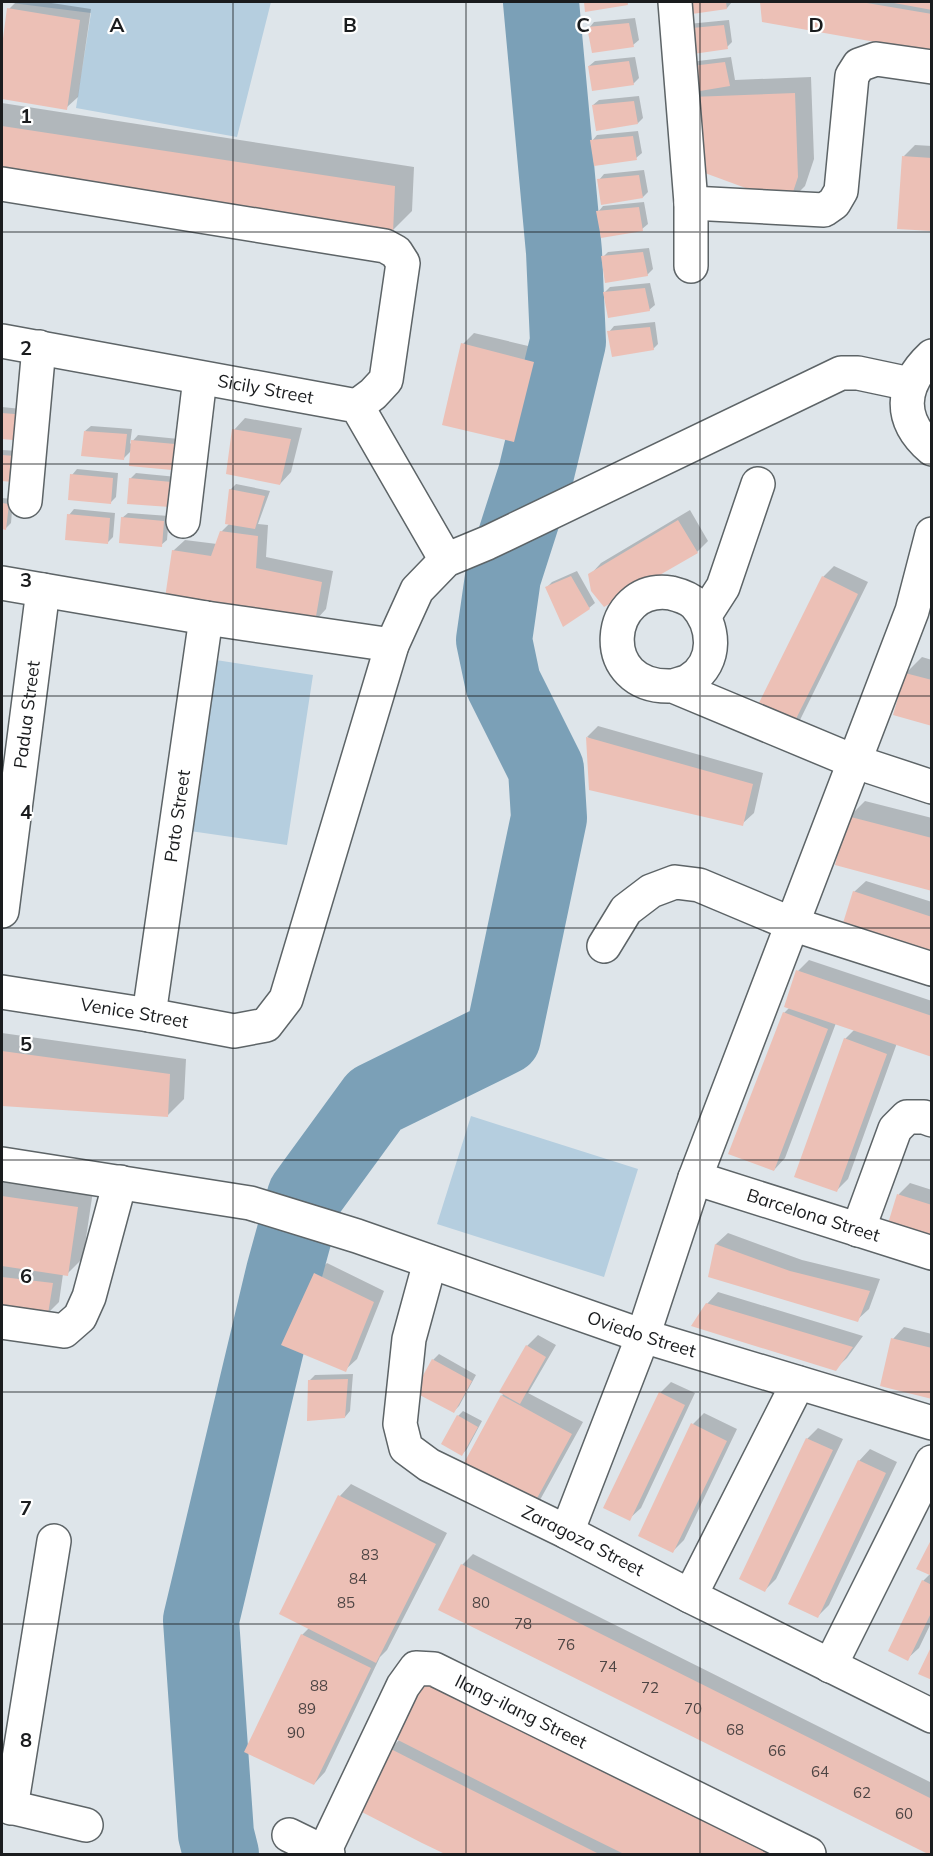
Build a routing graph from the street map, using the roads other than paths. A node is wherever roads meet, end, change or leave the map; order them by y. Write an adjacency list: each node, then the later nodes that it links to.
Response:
1 (675, 2): 4 (street)
2 (932, 67): 4 (street)
3 (2, 184): 11 (street)
4 (691, 203): 5 (street)
5 (691, 266)
6 (2, 341): 7 (street, Sicily Street)
7 (39, 347): 9 (street, Sicily Street); 14 (street)
8 (932, 356): 10 (street)
9 (200, 378): 11 (street, Sicily Street); 15 (street)
10 (910, 384): 12 (street); 17 (street)
11 (357, 406): 17 (street)
12 (932, 449)
13 (758, 484): 21 (street)
14 (25, 501)
15 (183, 522)
16 (932, 534): 20 (street)
17 (446, 560): 23 (street)
18 (2, 583): 19 (street)
19 (43, 590): 22 (street); 27 (street, Padua Street)
20 (922, 614): 25 (street)
21 (705, 615): 24 (street); 24 (street)
22 (206, 618): 23 (street); 32 (street, Pato Street)
23 (392, 645): 32 (street, Venice Street)
24 (673, 686): 25 (street)
25 (853, 761): 26 (street); 28 (street)
26 (932, 787)
27 (2, 911)
28 (792, 924): 29 (street); 30 (street); 35 (street)
29 (604, 946)
30 (932, 969)
31 (2, 992): 32 (street, Venice Street)
32 (149, 1015)
33 (932, 1120): 37 (street)
34 (2, 1164): 36 (street, Oviedo Street)
35 (695, 1178): 37 (street, Barcelona Street); 41 (street)
36 (120, 1182): 39 (street, Oviedo Street); 40 (street)
37 (858, 1230): 38 (street, Barcelona Street)
38 (932, 1253)
39 (430, 1262): 41 (street, Oviedo Street); 45 (street, Zaragoza Street)
40 (2, 1322)
41 (643, 1336): 42 (street, Oviedo Street); 45 (street)
42 (798, 1383): 43 (street, Oviedo Street); 47 (street)
43 (932, 1423)
44 (932, 1462): 48 (street)
45 (567, 1532): 47 (street, Zaragoza Street)
46 (54, 1541): 50 (street)
47 (690, 1596): 48 (street, Zaragoza Street)
48 (830, 1666): 49 (street, Zaragoza Street)
49 (932, 1716)
50 (6, 1806): 51 (street)
51 (86, 1825)
52 (289, 1834): 53 (street)
53 (326, 1853): 54 (street, Ilang-ilang Street)
54 (809, 1854)

